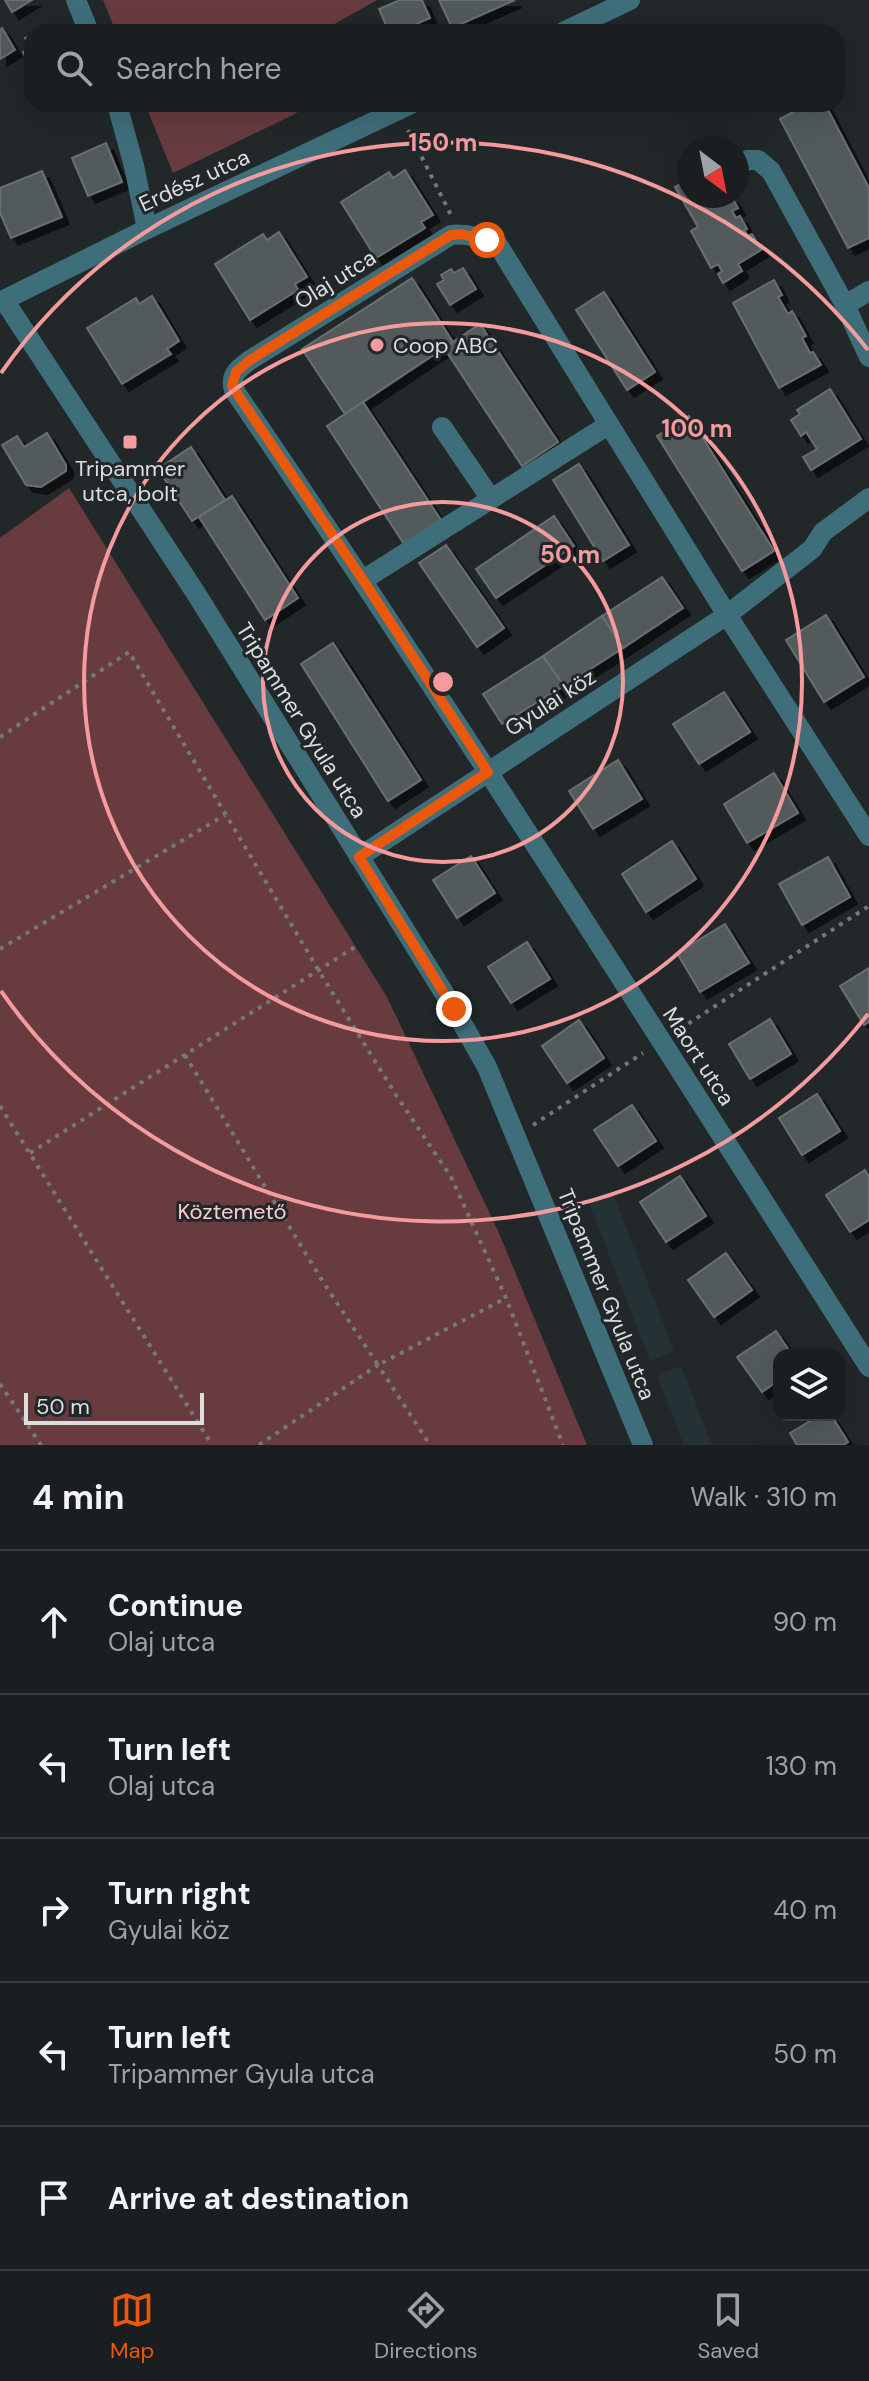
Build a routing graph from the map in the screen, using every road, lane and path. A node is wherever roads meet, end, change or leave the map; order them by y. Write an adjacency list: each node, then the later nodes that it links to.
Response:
1 (76, 0): 3 (street)
2 (630, 0): 4 (street)
3 (86, 24)
4 (580, 24)
5 (119, 112): 9 (street)
6 (393, 112): 9 (street, Erdész utca)
7 (406, 112): 10 (path)
8 (749, 161): 13 (street)
9 (147, 229): 12 (street, Erdész utca)
10 (461, 234): 15 (street); 19 (street, Olaj utca)
11 (869, 291): 13 (street)
12 (2, 301): 25 (street, Tripammer Gyula utca)
13 (845, 305): 14 (street)
14 (869, 357)
15 (608, 425): 18 (street); 20 (street)
16 (442, 427): 18 (street)
17 (869, 498): 20 (street, Gyulai köz)
18 (491, 499): 19 (street)
19 (363, 580): 22 (street, Olaj utca)
20 (727, 615): 22 (street, Gyulai köz); 24 (street)
21 (0, 737): 23 (path)
22 (488, 772): 25 (street, Gyulai köz); 30 (street, Maort utca)
23 (225, 815): 28 (path); 29 (path)
24 (869, 836)
25 (359, 857): 33 (street, Tripammer Gyula utca)
26 (869, 906): 30 (path)
27 (355, 947): 29 (path)
28 (0, 949)
29 (319, 971): 31 (path); 35 (path)
30 (662, 1041): 33 (path); 37 (street, Maort utca)
31 (185, 1055): 34 (path); 36 (path)
32 (0, 1106): 34 (path)
33 (516, 1135): 44 (street, Tripammer Gyula utca)
34 (30, 1153): 40 (path)
35 (506, 1298): 36 (path); 43 (path)
36 (378, 1365): 41 (path); 42 (path)
37 (869, 1367)
38 (0, 1384): 39 (path)
39 (41, 1445)
40 (211, 1445)
41 (259, 1445)
42 (430, 1445)
43 (563, 1445)
44 (643, 1445)

